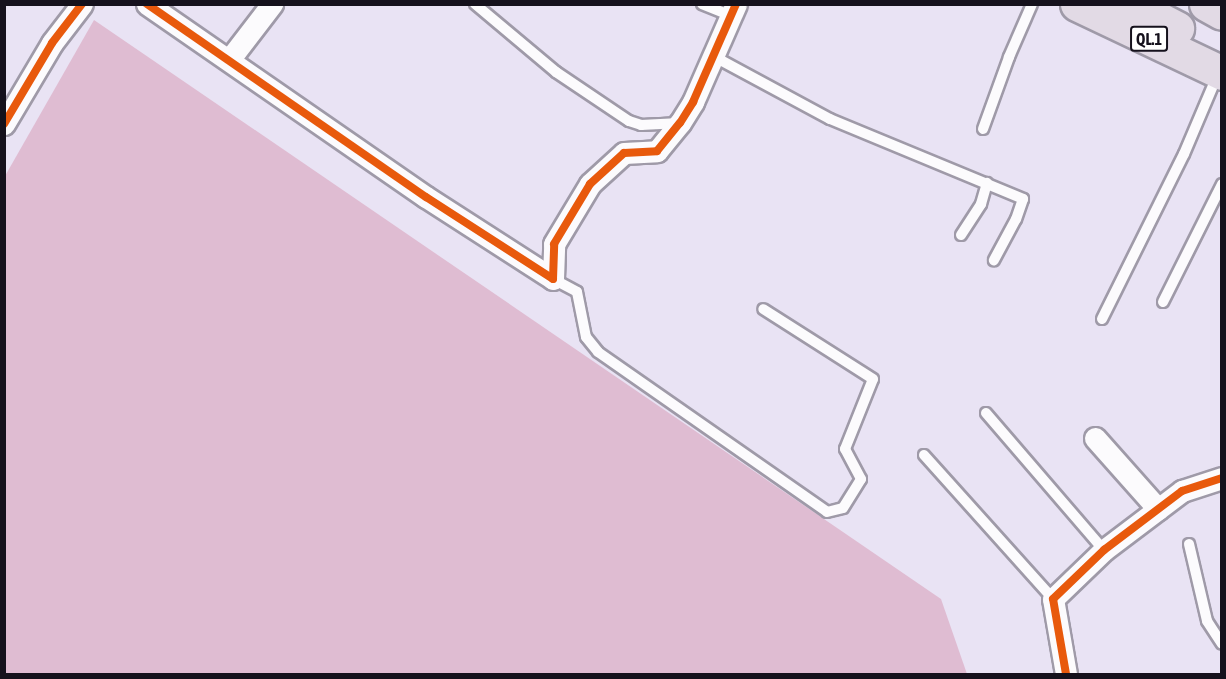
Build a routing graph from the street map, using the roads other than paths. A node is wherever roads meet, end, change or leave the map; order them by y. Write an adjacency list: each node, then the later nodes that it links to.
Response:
1 (82, 4): 16 (street)
2 (272, 4): 13 (street)
3 (475, 4): 15 (lane)
4 (702, 4): 10 (lane)
5 (1032, 4): 17 (lane)
6 (1077, 4): 14 (highway, QL.1)
7 (1130, 4): 14 (highway, QL.1)
8 (1206, 4): 11 (highway)
9 (158, 8): 13 (street)
10 (733, 10): 12 (street)
11 (1221, 13)
12 (713, 56): 15 (street); 18 (lane)
13 (229, 60): 22 (street)
14 (1221, 65): 25 (lane)
15 (680, 123): 22 (street)
16 (4, 124)
17 (983, 129)
18 (987, 183): 20 (lane); 21 (lane)
19 (1221, 184): 23 (lane)
20 (961, 236)
21 (994, 260)
22 (553, 279): 24 (lane)
23 (1163, 302)
24 (763, 309)
25 (1102, 320)
26 (986, 412): 32 (lane)
27 (1095, 438): 30 (street)
28 (924, 455): 33 (lane)
29 (1221, 478): 30 (street)
30 (1158, 509): 32 (street)
31 (1189, 544): 34 (lane)
32 (1104, 550): 33 (street)
33 (1053, 599): 35 (street)
34 (1221, 644)
35 (1066, 675)

